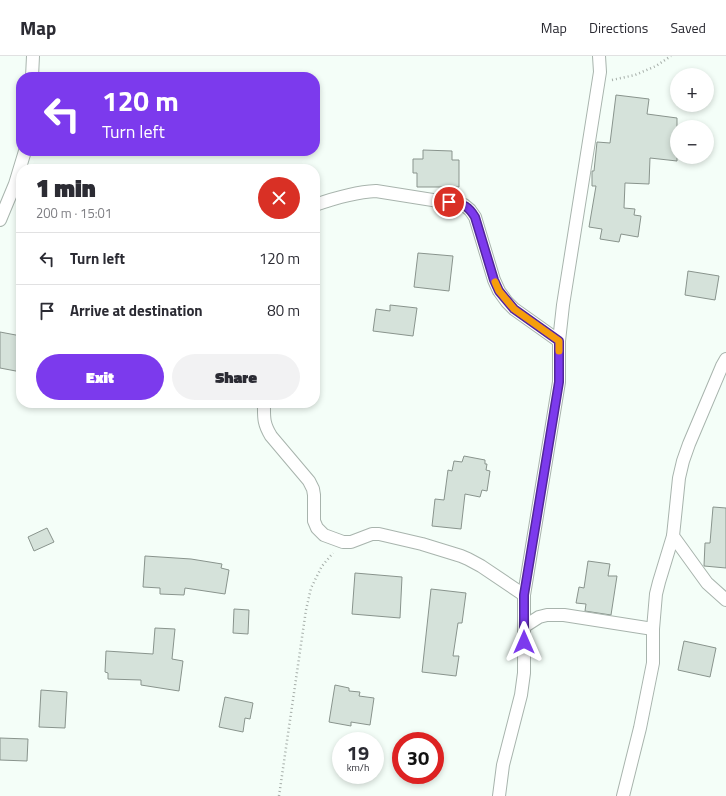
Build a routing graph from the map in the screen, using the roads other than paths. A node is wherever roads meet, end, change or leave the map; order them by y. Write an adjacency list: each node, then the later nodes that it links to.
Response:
1 (33, 56): 3 (street)
2 (599, 56): 7 (street)
3 (32, 72)
4 (16, 181): 6 (street)
5 (320, 203): 7 (street)
6 (0, 220)
7 (559, 341): 11 (street)
8 (726, 359): 10 (street)
9 (264, 408): 11 (street)
10 (673, 536): 12 (street); 14 (street)
11 (524, 595): 13 (street)
12 (726, 600)
13 (525, 626): 14 (street); 15 (street)
14 (653, 629): 16 (street)
15 (499, 796)
16 (623, 796)

